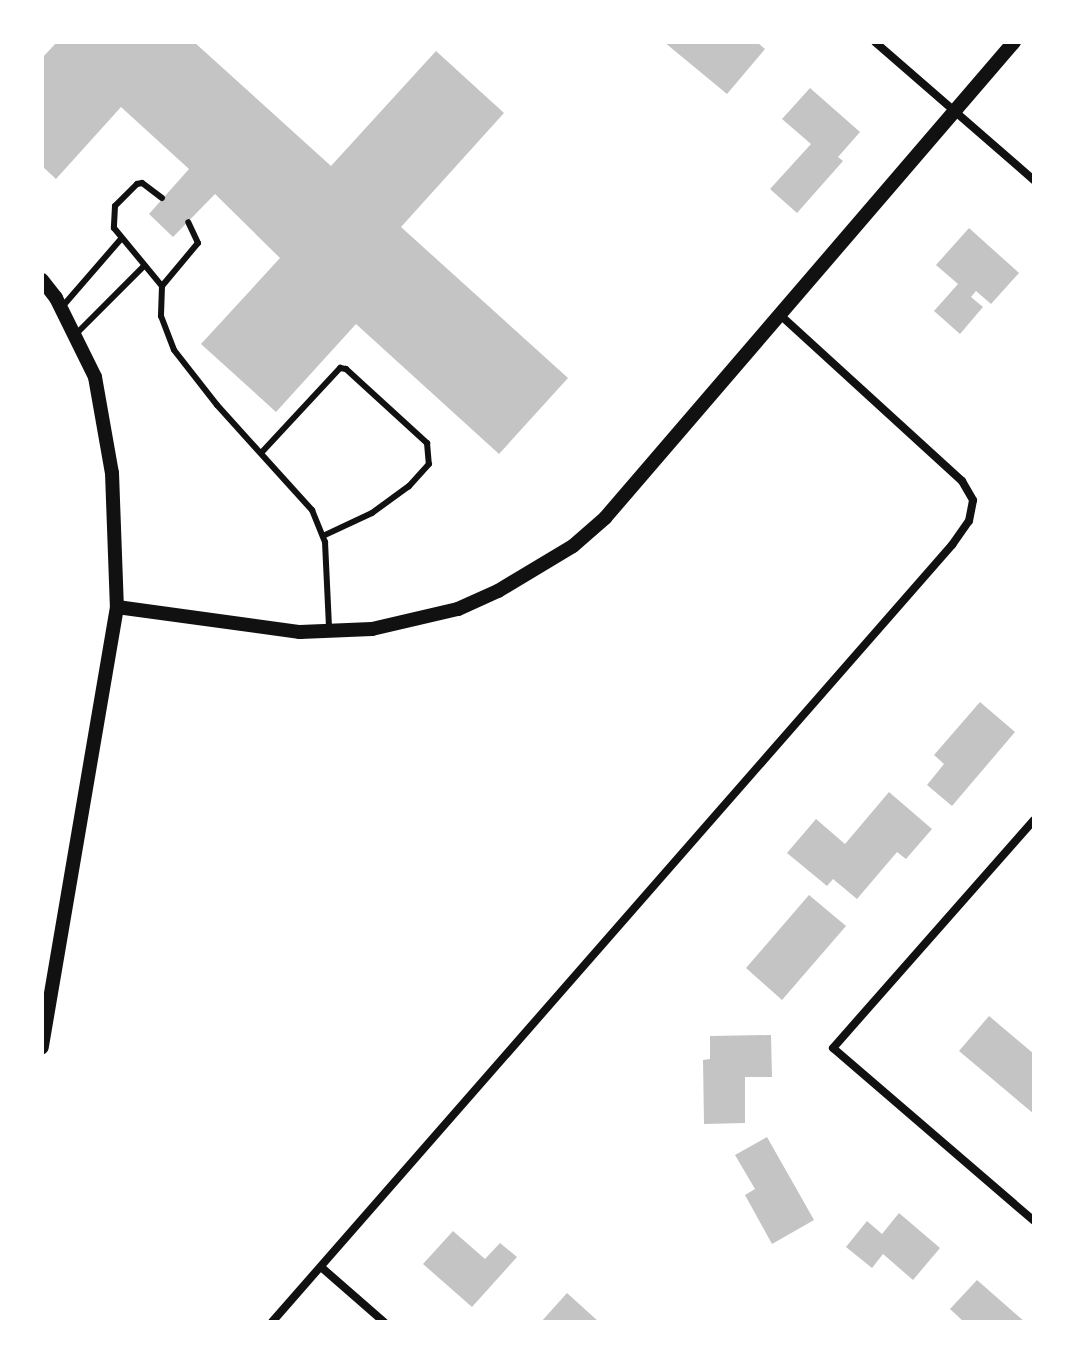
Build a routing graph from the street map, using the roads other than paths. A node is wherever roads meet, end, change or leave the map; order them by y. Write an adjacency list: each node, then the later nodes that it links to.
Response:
1 (875, 42): 3 (street)
2 (1014, 42): 3 (street)
3 (954, 111): 4 (street); 12 (street)
4 (1034, 180)
5 (162, 198): 7 (lane)
6 (188, 222): 10 (lane)
7 (120, 240): 8 (lane); 11 (lane)
8 (144, 266): 10 (lane); 13 (lane)
9 (42, 280): 11 (street)
10 (162, 286): 14 (lane)
11 (61, 308): 13 (street)
12 (780, 315): 17 (street); 21 (street)
13 (75, 335): 16 (street)
14 (262, 452): 15 (lane); 15 (lane)
15 (323, 536): 17 (lane)
16 (117, 607): 17 (street); 19 (street)
17 (329, 632)
18 (1034, 820): 20 (street)
19 (42, 1048)
20 (1034, 1221)
21 (321, 1267): 22 (street); 23 (street)
22 (272, 1322)
23 (384, 1322)

